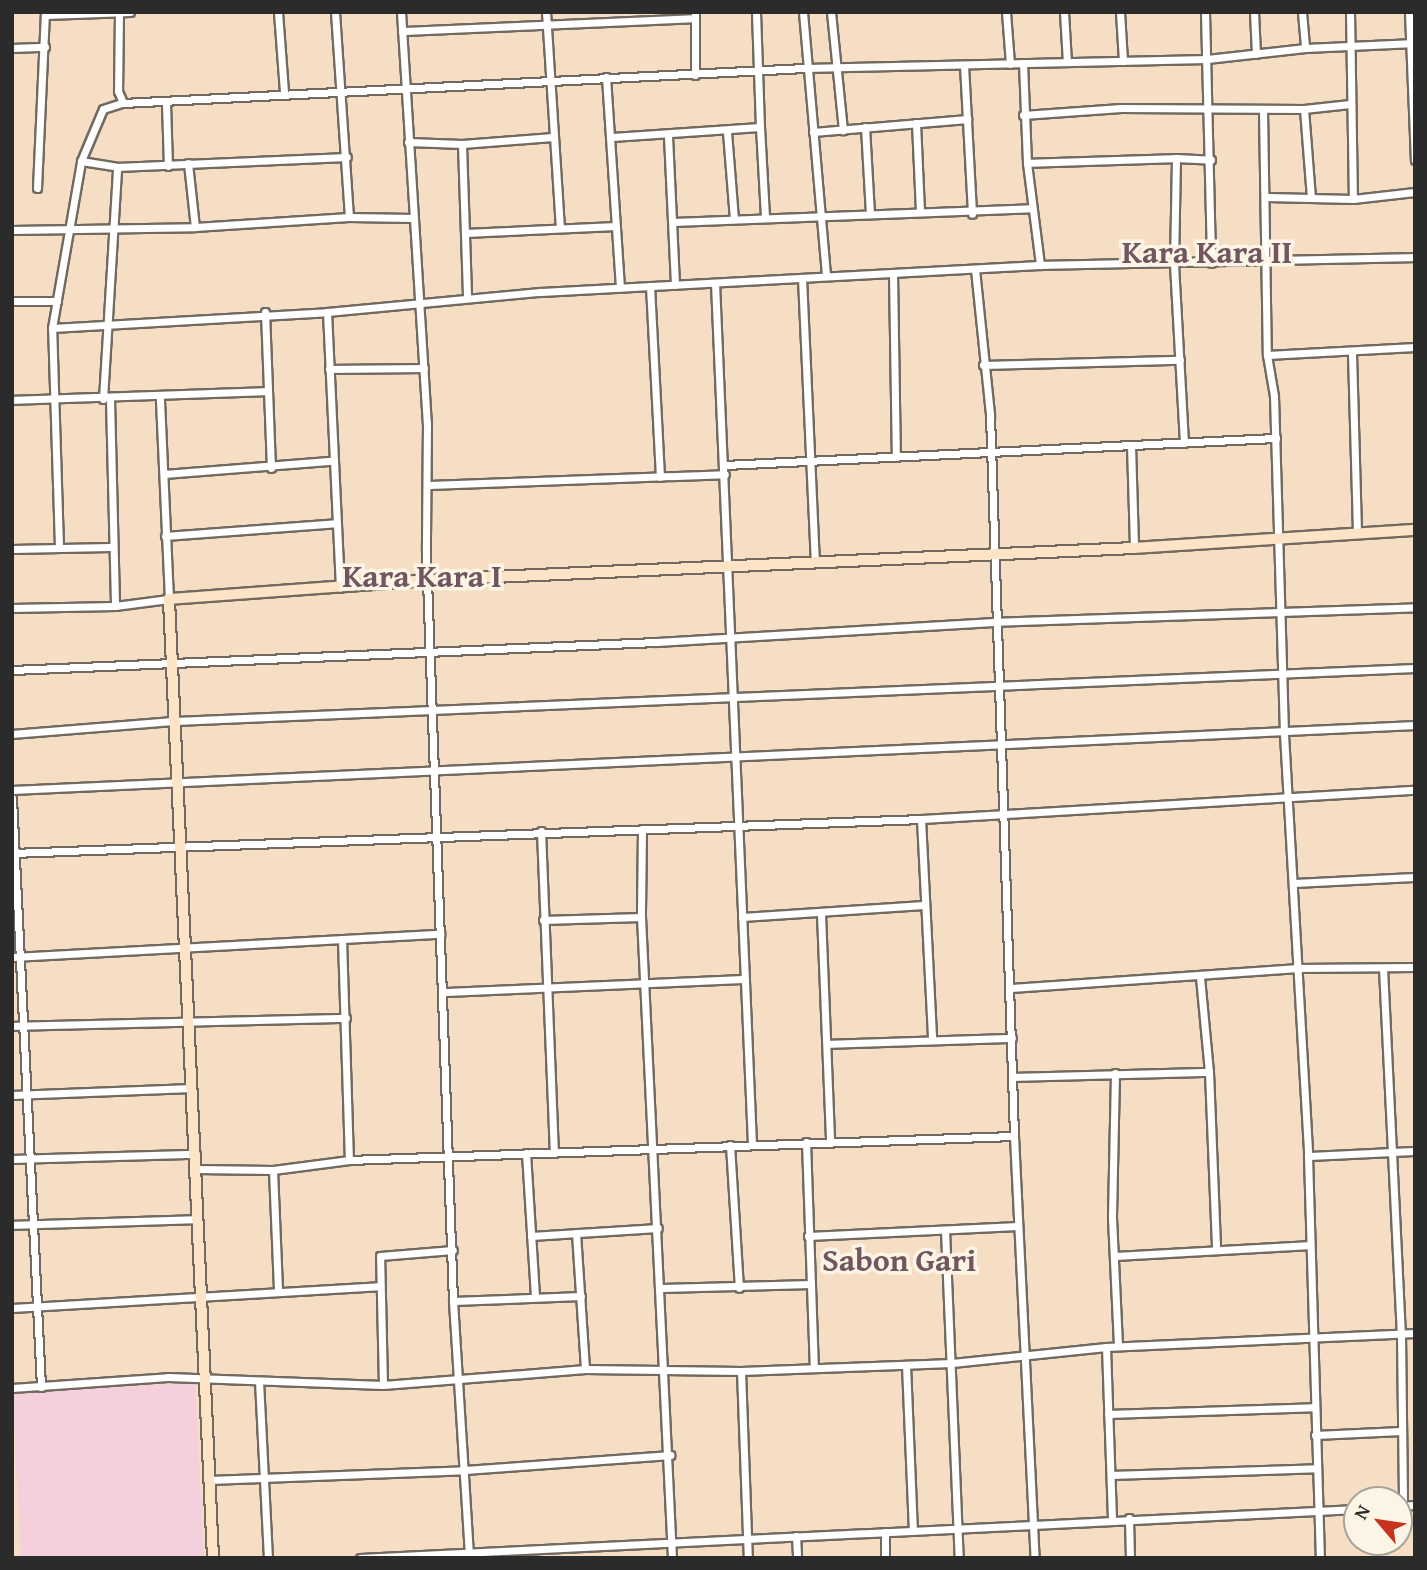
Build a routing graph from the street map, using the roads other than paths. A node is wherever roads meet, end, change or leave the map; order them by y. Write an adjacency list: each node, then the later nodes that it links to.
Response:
1 (130, 12): 18 (street)
2 (278, 12): 41 (street)
3 (335, 12): 42 (street)
4 (401, 12): 21 (street)
5 (546, 12): 20 (street)
6 (756, 12): 36 (street)
7 (803, 12): 34 (street)
8 (831, 12): 35 (street)
9 (1006, 12): 32 (street)
10 (1064, 12): 30 (street)
11 (1120, 12): 29 (street)
12 (1205, 12): 28 (street)
13 (1254, 12): 27 (street)
14 (1302, 12): 26 (street)
15 (1350, 12): 24 (street)
16 (1409, 12): 22 (street)
17 (45, 13): 18 (street); 23 (street)
18 (119, 13): 44 (street)
19 (695, 15): 20 (street); 37 (street)
20 (546, 24): 21 (street); 39 (street)
21 (402, 31): 40 (street)
22 (1413, 43): 24 (street); 43 (street)
23 (45, 47): 25 (street); 72 (street)
24 (1349, 47): 26 (street); 46 (street)
25 (12, 48)
26 (1305, 48): 27 (street)
27 (1256, 54): 28 (street)
28 (1207, 59): 29 (street); 47 (street)
29 (1124, 61): 30 (street)
30 (1067, 62): 31 (street)
31 (1023, 63): 32 (street); 50 (street)
32 (1010, 64): 33 (street)
33 (964, 65): 35 (street); 51 (street)
34 (805, 68): 35 (street); 36 (street); 57 (street)
35 (834, 68): 55 (street)
36 (759, 71): 37 (street); 53 (street)
37 (695, 75): 38 (street)
38 (606, 77): 39 (street); 60 (street)
39 (550, 79): 40 (street); 59 (street)
40 (406, 86): 42 (street); 61 (street)
41 (284, 92): 42 (street); 45 (street)
42 (341, 92): 63 (street)
43 (1414, 97): 66 (street)
44 (123, 103): 45 (street); 67 (street)
45 (166, 103): 70 (street)
46 (1350, 104): 48 (street); 76 (street)
47 (1210, 108): 49 (street); 50 (street); 65 (street)
48 (1304, 109): 49 (street); 75 (street)
49 (1263, 110): 74 (street)
50 (1023, 115): 69 (street)
51 (967, 119): 52 (street); 80 (street)
52 (916, 123): 54 (street); 78 (street)
53 (760, 127): 56 (street); 83 (street)
54 (865, 127): 55 (street); 79 (street)
55 (843, 130): 57 (street)
56 (727, 132): 58 (street); 85 (street)
57 (813, 132): 82 (street)
58 (668, 136): 60 (street); 86 (street)
59 (553, 137): 62 (street); 89 (street)
60 (612, 137): 87 (street)
61 (408, 142): 62 (street); 84 (street)
62 (463, 144): 93 (street)
63 (347, 157): 68 (street); 81 (street)
64 (1175, 158): 65 (street); 69 (street); 96 (street)
65 (1211, 160): 97 (street)
66 (1415, 160)
67 (81, 161): 71 (street); 92 (street)
68 (188, 163): 70 (street); 88 (street)
69 (1027, 163): 77 (street)
70 (168, 166): 71 (street)
71 (117, 167): 90 (street)
72 (37, 188)
73 (1415, 192): 76 (street)
74 (1267, 197): 75 (street); 95 (street)
75 (1311, 197): 76 (street)
76 (1353, 199)
77 (1032, 208): 80 (street); 98 (street)
78 (920, 212): 79 (street); 80 (street)
79 (870, 214): 82 (street)
80 (972, 214)
81 (349, 216): 84 (street); 88 (street)
82 (821, 216): 83 (street); 101 (street)
83 (765, 217): 85 (street)
84 (413, 218): 108 (street)
85 (734, 219): 86 (street)
86 (673, 222): 104 (street)
87 (616, 226): 89 (street); 106 (street)
88 (194, 227): 90 (street)
89 (559, 227): 93 (street)
90 (112, 229): 92 (street); 113 (street)
91 (12, 230): 92 (street)
92 (67, 231): 110 (street)
93 (465, 233): 107 (street)
94 (1415, 257): 95 (street)
95 (1268, 260): 97 (street); 117 (street)
96 (1174, 263): 97 (street); 98 (street); 118 (street)
97 (1211, 263)
98 (1040, 265): 99 (street)
99 (975, 269): 100 (street); 119 (street)
100 (893, 273): 101 (street); 131 (street)
101 (827, 276): 102 (street)
102 (802, 278): 103 (street); 132 (street)
103 (715, 283): 104 (street); 134 (street)
104 (675, 285): 105 (street)
105 (650, 286): 106 (street); 138 (street)
106 (620, 288): 107 (street)
107 (467, 297): 108 (street)
108 (420, 300): 112 (street); 120 (street)
109 (12, 301): 110 (street)
110 (57, 301): 114 (street)
111 (265, 312): 112 (street); 113 (street); 122 (street)
112 (327, 312): 121 (street)
113 (105, 325): 114 (street); 124 (street)
114 (51, 328): 126 (street)
115 (1415, 347): 116 (street)
116 (1352, 353): 117 (street); 142 (street)
117 (1267, 355): 127 (street)
118 (1180, 360): 119 (street); 128 (street)
119 (983, 365): 130 (street)
120 (424, 368): 121 (street); 139 (street)
121 (328, 369): 133 (street)
122 (267, 391): 123 (street); 135 (street)
123 (160, 397): 124 (street); 136 (street)
124 (107, 399): 126 (street); 146 (street)
125 (12, 400): 126 (street)
126 (52, 400): 145 (street)
127 (1276, 439): 128 (street); 144 (street)
128 (1184, 443): 129 (street)
129 (1131, 445): 130 (street); 148 (street)
130 (990, 453): 131 (street); 149 (street)
131 (896, 455): 132 (street)
132 (812, 459): 134 (street); 150 (street)
133 (331, 461): 135 (street); 140 (street)
134 (725, 465): 137 (street)
135 (271, 468): 136 (street)
136 (164, 474): 143 (street)
137 (725, 474): 138 (street); 151 (street)
138 (660, 477): 139 (street)
139 (429, 485): 152 (street)
140 (336, 523): 143 (street); 153 (street)
141 (1415, 530): 142 (street)
142 (1357, 534): 144 (street)
143 (166, 536): 154 (street)
144 (1276, 538): 148 (street); 158 (street)
145 (59, 547): 146 (street); 147 (street)
146 (110, 547): 155 (street)
147 (12, 548)
148 (1134, 548): 149 (street)
149 (993, 555): 150 (street); 159 (street)
150 (816, 562): 151 (street)
151 (728, 568): 152 (street); 160 (street)
152 (427, 580): 153 (street); 161 (street)
153 (340, 588): 154 (street)
154 (169, 599): 155 (street); 162 (street)
155 (115, 606): 157 (street)
156 (1415, 607): 158 (street)
157 (12, 608)
158 (1280, 613): 159 (street); 165 (street)
159 (994, 622): 160 (street); 166 (street)
160 (730, 638): 161 (street); 167 (street)
161 (430, 652): 162 (street); 168 (street)
162 (174, 665): 164 (street); 169 (street)
163 (1415, 668): 165 (street)
164 (12, 670)
165 (1282, 672): 166 (street); 172 (street)
166 (999, 686): 167 (street); 173 (street)
167 (733, 699): 168 (street); 174 (street)
168 (432, 713): 169 (street); 175 (street)
169 (175, 721): 171 (street); 176 (street)
170 (1415, 725): 172 (street)
171 (12, 734)
172 (1284, 734): 173 (street); 180 (street)
173 (1002, 746): 174 (street); 181 (street)
174 (736, 760): 175 (street); 183 (street)
175 (434, 773): 176 (street); 186 (street)
176 (177, 785): 177 (street); 187 (street)
177 (12, 790)
178 (1415, 790): 180 (street)
179 (12, 798): 188 (street)
180 (1287, 798): 181 (street); 190 (street)
181 (1004, 811): 182 (street); 207 (street)
182 (921, 819): 183 (street); 191 (street)
183 (737, 825): 184 (street); 193 (street)
184 (642, 829): 185 (street); 194 (street)
185 (541, 831): 186 (street); 195 (street)
186 (439, 838): 187 (street); 196 (street)
187 (180, 847): 188 (street); 198 (street)
188 (14, 853): 199 (street)
189 (1415, 877): 190 (street)
190 (1293, 883): 201 (street)
191 (924, 905): 192 (street); 213 (street)
192 (821, 914): 193 (street); 215 (street)
193 (742, 916): 204 (street)
194 (641, 917): 195 (street); 206 (street)
195 (543, 920): 205 (street)
196 (440, 934): 197 (street); 208 (street)
197 (342, 939): 198 (street); 209 (street)
198 (184, 946): 199 (street); 210 (street)
199 (16, 957): 212 (street)
200 (1415, 967): 202 (street)
201 (1298, 968): 202 (street); 203 (street); 234 (street)
202 (1383, 968): 230 (street)
203 (1200, 976): 207 (street); 216 (street)
204 (745, 979): 206 (street); 225 (street)
205 (545, 986): 206 (street); 208 (street); 229 (street)
206 (645, 986): 227 (street)
207 (1010, 988): 214 (street)
208 (444, 992): 233 (street)
209 (346, 1018): 210 (street); 237 (street)
210 (189, 1021): 212 (street); 219 (street)
211 (12, 1026): 212 (street)
212 (25, 1026): 220 (street)
213 (932, 1038): 214 (street); 215 (street)
214 (1012, 1038): 218 (street)
215 (827, 1044): 223 (street)
216 (1209, 1072): 217 (street); 251 (street)
217 (1115, 1073): 218 (street); 252 (street)
218 (1014, 1077): 222 (street)
219 (192, 1088): 220 (street); 232 (street)
220 (27, 1094): 221 (street); 235 (street)
221 (12, 1095)
222 (1014, 1136): 223 (street); 243 (street)
223 (830, 1140): 224 (street)
224 (806, 1142): 225 (street); 248 (street)
225 (751, 1144): 226 (street)
226 (730, 1145): 227 (street); 256 (street)
227 (653, 1147): 229 (street); 244 (street)
228 (1415, 1151): 230 (street)
229 (554, 1152): 231 (street)
230 (1390, 1152): 234 (street); 265 (street)
231 (526, 1153): 233 (street); 247 (street)
232 (196, 1154): 235 (street); 238 (street)
233 (451, 1156): 237 (street); 250 (street)
234 (1308, 1156): 249 (street)
235 (30, 1158): 236 (street); 241 (street)
236 (12, 1159)
237 (349, 1160): 239 (street)
238 (197, 1169): 239 (street); 240 (street)
239 (273, 1170): 257 (street)
240 (198, 1219): 241 (street); 259 (street)
241 (32, 1224): 242 (street); 262 (street)
242 (12, 1225)
243 (1018, 1226): 245 (street); 269 (street)
244 (658, 1228): 246 (street); 255 (street)
245 (945, 1230): 248 (street); 270 (street)
246 (576, 1233): 247 (street); 260 (street)
247 (531, 1236): 258 (street)
248 (808, 1236): 253 (street)
249 (1308, 1245): 251 (street); 266 (street)
250 (453, 1250): 254 (street); 261 (street)
251 (1216, 1250): 252 (street)
252 (1114, 1256): 267 (street)
253 (811, 1284): 256 (street); 272 (street)
254 (378, 1286): 257 (street); 279 (street)
255 (662, 1288): 256 (street); 274 (street)
256 (739, 1288)
257 (278, 1290): 259 (street)
258 (535, 1295): 260 (street); 261 (street)
259 (202, 1296): 262 (street); 277 (street)
260 (581, 1296): 273 (street)
261 (453, 1301): 276 (street)
262 (36, 1307): 263 (street); 280 (street)
263 (12, 1308)
264 (1415, 1333): 265 (street)
265 (1401, 1335): 266 (street); 284 (street)
266 (1312, 1338): 267 (street); 282 (street)
267 (1118, 1346): 268 (street)
268 (1106, 1347): 269 (street); 283 (street)
269 (1025, 1354): 270 (street); 297 (street)
270 (952, 1363): 271 (street); 298 (street)
271 (906, 1365): 272 (street); 299 (street)
272 (814, 1368): 275 (street)
273 (585, 1369): 274 (street); 276 (street)
274 (665, 1370): 275 (street); 286 (street)
275 (741, 1371): 303 (street)
276 (458, 1377): 279 (street); 288 (street)
277 (205, 1380): 278 (street); 280 (street); 291 (street)
278 (259, 1381): 279 (street); 290 (street)
279 (383, 1385)
280 (41, 1387): 281 (street)
281 (12, 1388)
282 (1314, 1407): 283 (street); 285 (street)
283 (1108, 1414): 289 (street)
284 (1401, 1431): 285 (street); 292 (street)
285 (1315, 1435): 287 (street)
286 (670, 1455): 288 (street); 302 (street)
287 (1317, 1468): 289 (street); 294 (street)
288 (465, 1470): 290 (street); 304 (street)
289 (1111, 1475): 295 (street)
290 (266, 1478): 291 (street); 306 (street)
291 (209, 1480): 305 (street)
292 (1401, 1486)
293 (1343, 1510): 294 (street)
294 (1319, 1511): 296 (street); 315 (street)
295 (1112, 1518): 296 (street); 297 (street)
296 (1129, 1518): 314 (street)
297 (1034, 1522): 298 (street); 313 (street)
298 (958, 1527): 299 (street); 312 (street)
299 (913, 1531): 300 (street)
300 (884, 1532): 301 (street); 311 (street)
301 (796, 1535): 303 (street); 310 (street)
302 (672, 1540): 303 (street); 304 (street); 308 (street)
303 (747, 1542): 309 (street)
304 (469, 1556): 307 (street)
305 (213, 1558)
306 (268, 1558)
307 (360, 1558)
308 (672, 1558)
309 (748, 1558)
310 (797, 1558)
311 (885, 1558)
312 (959, 1558)
313 (1035, 1558)
314 (1130, 1558)
315 (1320, 1558)

